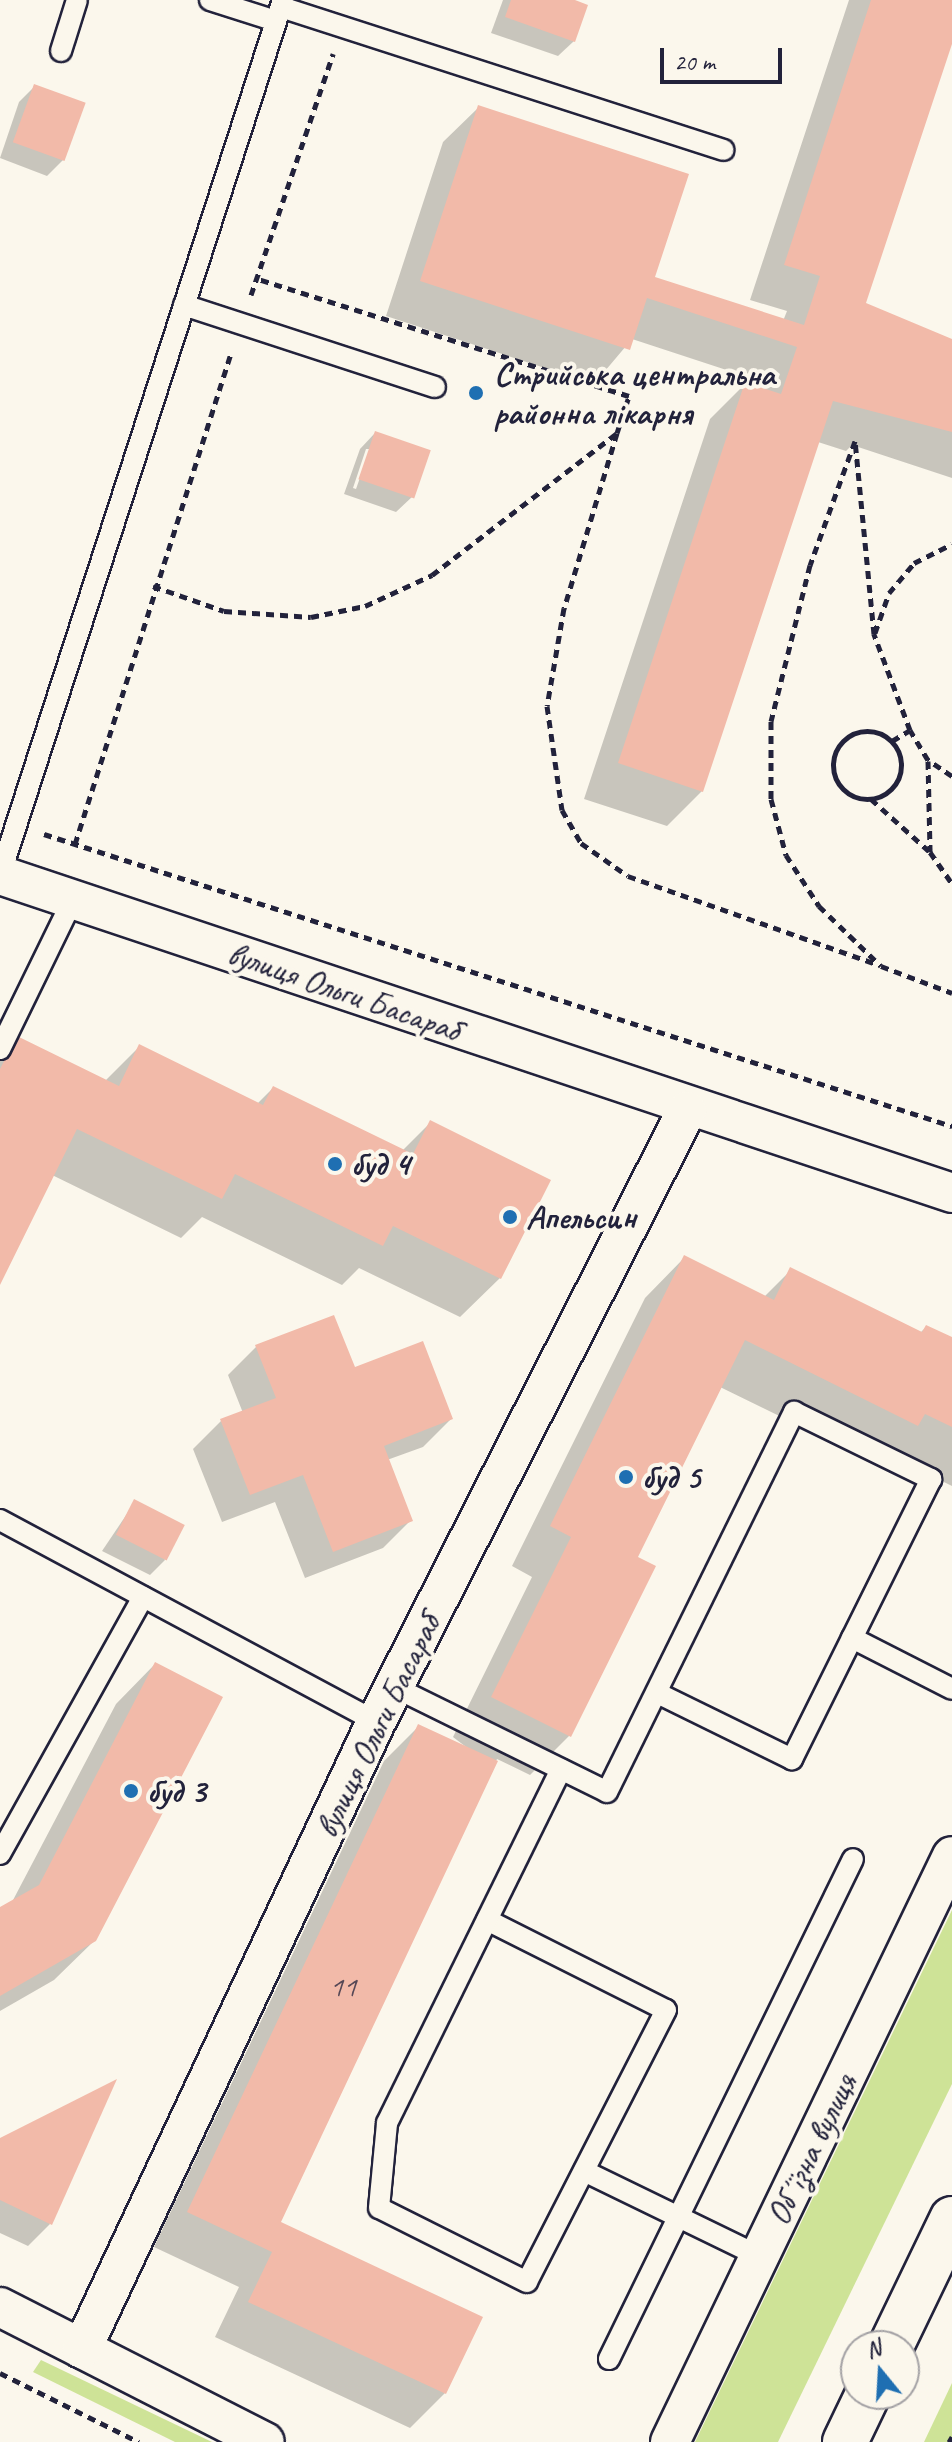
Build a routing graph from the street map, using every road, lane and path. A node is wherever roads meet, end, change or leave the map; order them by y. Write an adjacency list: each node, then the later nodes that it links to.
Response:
1 (77, 0): 5 (lane)
2 (210, 0): 3 (lane)
3 (280, 9): 4 (lane); 8 (lane)
4 (342, 27): 6 (lane); 7 (path)
5 (61, 51)
6 (723, 150)
7 (257, 279): 9 (path); 11 (path)
8 (184, 305): 9 (lane); 20 (lane)
9 (241, 324): 10 (lane); 13 (path)
10 (435, 387)
11 (617, 433): 13 (path); 26 (path)
12 (952, 544): 14 (path)
13 (153, 586): 21 (path)
14 (874, 634): 15 (path); 26 (path)
15 (910, 730): 16 (path); 17 (path)
16 (892, 741): 19 (path); 19 (path)
17 (928, 760): 18 (path); 22 (path)
18 (952, 776)
19 (871, 799): 22 (path)
20 (17, 825): 21 (path); 23 (lane)
21 (75, 844): 30 (path)
22 (930, 852): 24 (path)
23 (0, 875): 25 (street, вулиця Ольги Басараб)
24 (952, 884)
25 (74, 897): 28 (lane); 29 (street, вулиця Ольги Басараб)
26 (881, 966): 27 (path)
27 (952, 993)
28 (0, 1049)
29 (687, 1110): 31 (street, вулиця Ольги Басараб); 35 (street, вулиця Ольги Басараб)
30 (952, 1126)
31 (952, 1193)
32 (0, 1520): 33 (lane)
33 (143, 1597): 38 (lane); 40 (lane)
34 (852, 1638): 36 (lane); 37 (lane); 37 (lane)
35 (394, 1687): 38 (street, вулиця Ольги Басараб); 39 (lane)
36 (952, 1689)
37 (657, 1693): 39 (lane)
38 (376, 1722): 50 (street, вулиця Ольги Басараб)
39 (561, 1770): 43 (lane)
40 (0, 1854)
41 (952, 1856): 47 (street, Обʼїзна вулиця)
42 (853, 1859): 45 (lane)
43 (487, 1920): 44 (lane); 44 (lane)
44 (584, 2171): 45 (lane)
45 (678, 2216): 47 (lane); 51 (lane)
46 (952, 2219): 49 (highway)
47 (759, 2256): 56 (street, Обʼїзна вулиця)
48 (0, 2307): 50 (street)
49 (899, 2330)
50 (82, 2349): 55 (street)
51 (609, 2359)
52 (0, 2373): 54 (path)
53 (860, 2410): 57 (highway)
54 (139, 2442)
55 (265, 2442)
56 (670, 2442)
57 (845, 2442)

